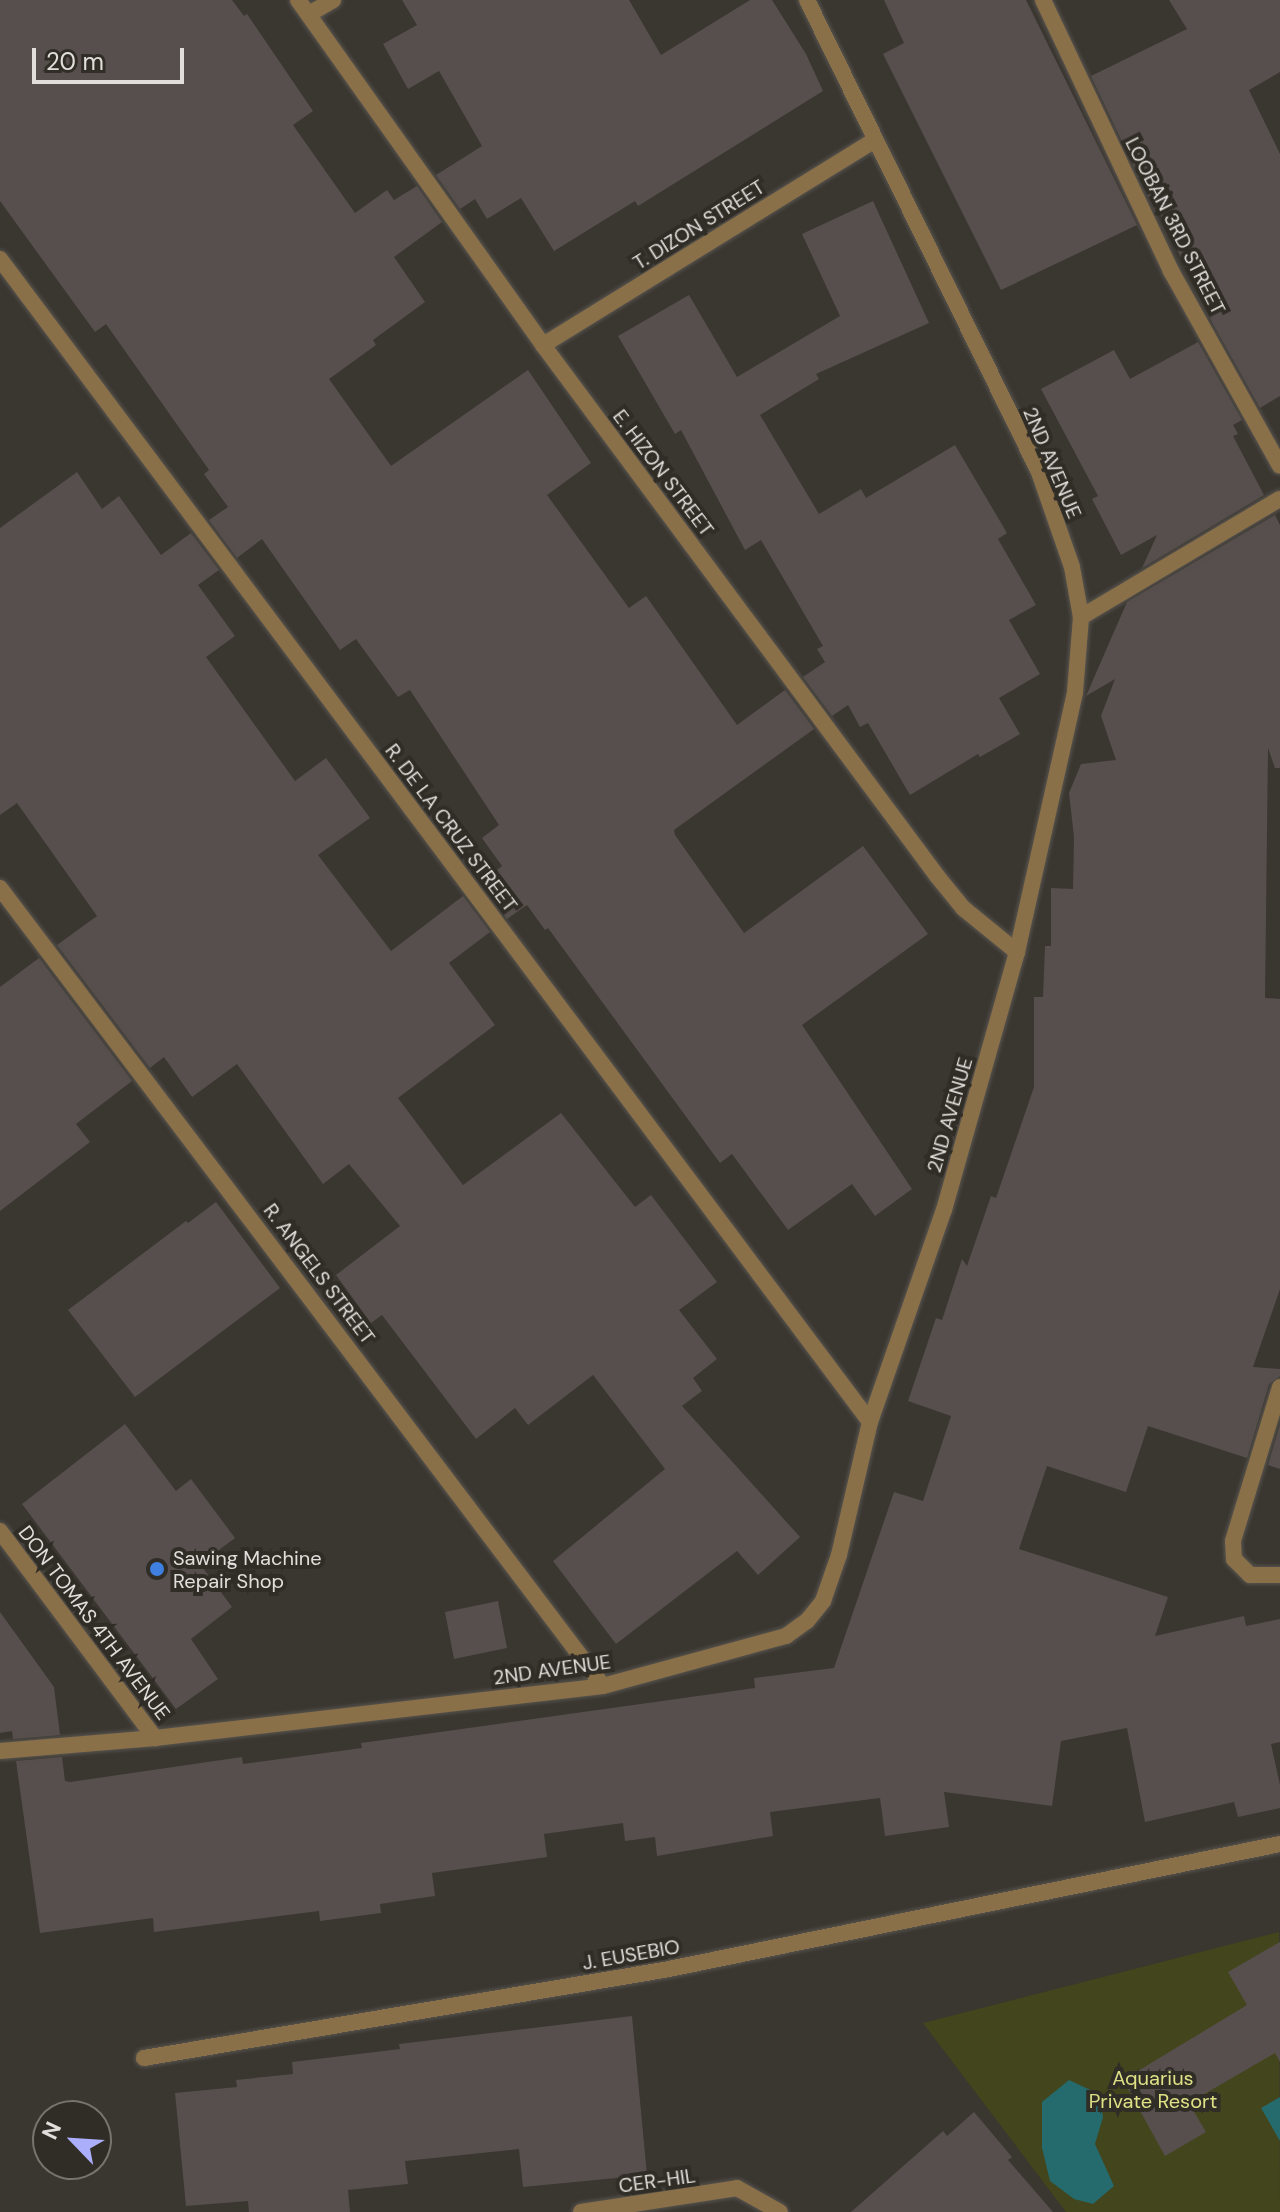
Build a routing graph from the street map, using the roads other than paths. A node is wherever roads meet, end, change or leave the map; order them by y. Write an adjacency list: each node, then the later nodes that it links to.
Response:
1 (298, 0): 5 (street, E. HIZON STREET)
2 (333, 0): 5 (street)
3 (807, 0): 6 (street, 2ND AVENUE)
4 (1043, 0): 9 (street, LOOBAN 3RD STREET)
5 (309, 14): 8 (street, E. HIZON STREET)
6 (875, 140): 8 (street, T. DIZON STREET); 11 (street, 2ND AVENUE)
7 (0, 259): 15 (street, R. DE LA CRUZ STREET)
8 (543, 345): 13 (street, E. HIZON STREET)
9 (1280, 466)
10 (1280, 499): 11 (street)
11 (1081, 617): 13 (street, 2ND AVENUE)
12 (0, 888): 18 (street, R. ANGELS STREET)
13 (1017, 952): 15 (street, 2ND AVENUE)
14 (1280, 1387): 17 (street)
15 (870, 1422): 18 (street, 2ND AVENUE)
16 (0, 1531): 19 (street, DON TOMAS 4TH AVENUE)
17 (1280, 1575)
18 (603, 1686): 19 (street, 2ND AVENUE)
19 (155, 1738): 20 (street, 2ND AVENUE)
20 (0, 1751)
21 (1280, 1844): 22 (street, J. EUSEBIO)
22 (144, 2058)
23 (581, 2212): 24 (street, CER-HIL)
24 (780, 2212)

